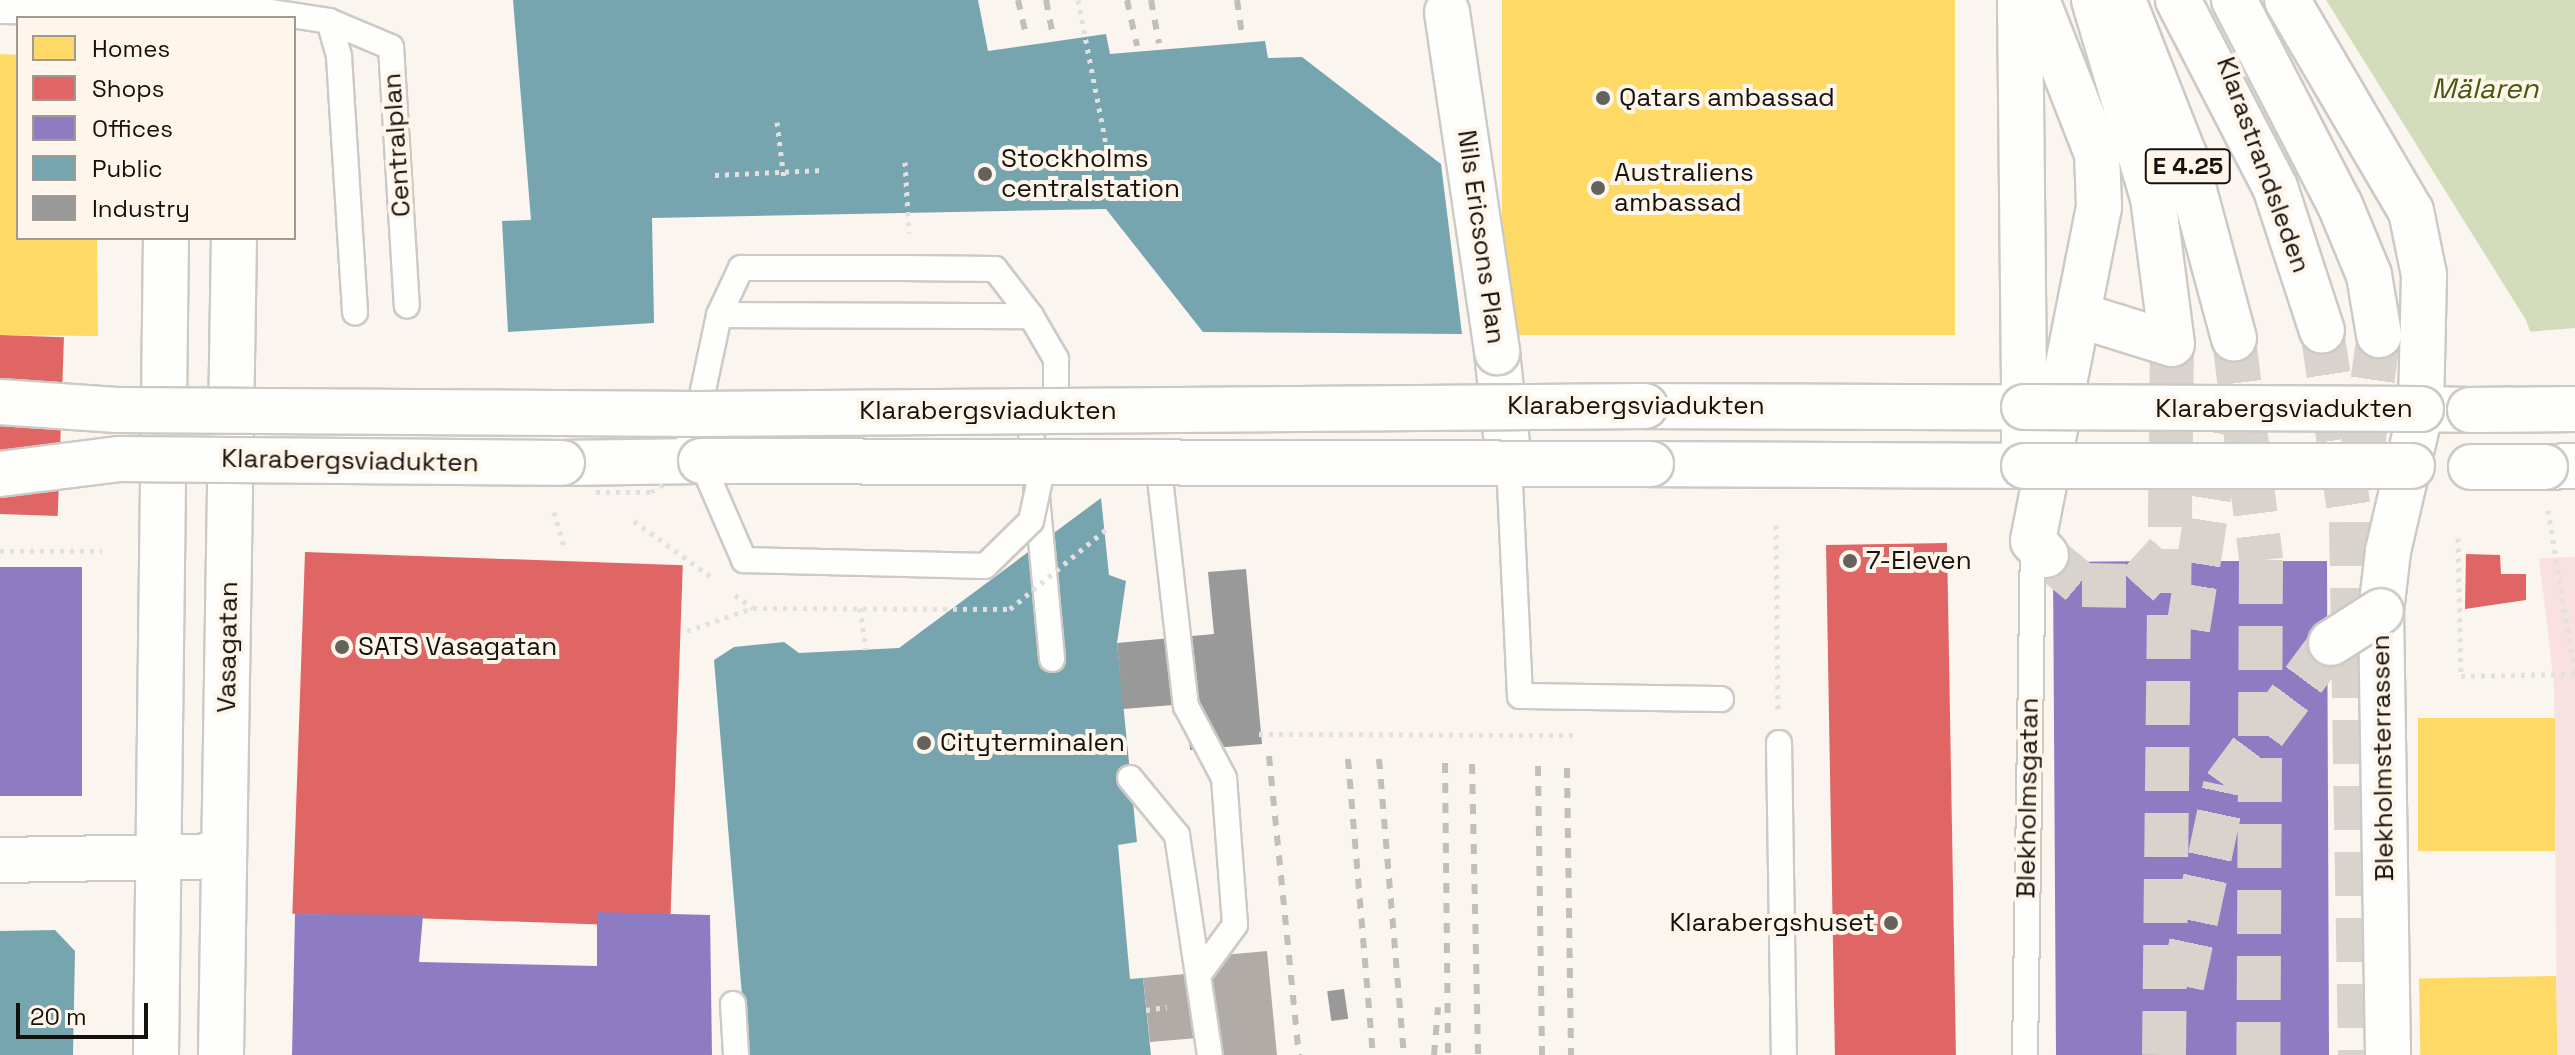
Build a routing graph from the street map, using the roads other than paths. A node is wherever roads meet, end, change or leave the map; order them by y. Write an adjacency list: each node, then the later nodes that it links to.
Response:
1 (2094, 0): 22 (main road)
2 (2123, 0): 25 (main road, E 4.25)
3 (2178, 0): 15 (main road, E 4.25)
4 (2202, 0): 15 (main road, Klarastrandsleden)
5 (2234, 0): 24 (main road)
6 (2287, 0): 30 (main road, Blekholmsterrassen)
7 (0, 1): 10 (main road)
8 (2025, 2): 22 (main road); 28 (main road)
9 (1442, 4): 27 (main road, Nils Ericsons Plan, bridge)
10 (168, 7): 11 (main road)
11 (239, 8): 12 (lane, Centralplan)
12 (294, 16)
13 (296, 16): 14 (lane, Centralplan)
14 (329, 21): 18 (lane, Centralplan); 19 (lane)
15 (2275, 187): 23 (main road, Klarastrandsleden / E 4.25)
16 (166, 240): 49 (main road)
17 (234, 240): 48 (main road, Vasagatan)
18 (407, 306)
19 (355, 313)
20 (719, 315): 21 (lane); 21 (lane); 32 (lane)
21 (1031, 316): 33 (lane)
22 (2082, 316): 41 (main road)
23 (2322, 331)
24 (2379, 335)
25 (2234, 339)
26 (0, 402): 32 (main road, Klarabergsviadukten, bridge)
27 (1505, 406): 28 (main road, Klarabergsviadukten, bridge); 29 (main road, Klarabergsviadukten, bridge); 36 (main road, Nils Ericsons Plan)
28 (2024, 407): 30 (main road, Klarabergsviadukten, bridge); 37 (main road)
29 (1155, 409): 33 (main road, Klarabergsviadukten, bridge); 35 (main road)
30 (2421, 409): 31 (main road, Klarabergsviadukten, bridge); 38 (main road, Blekholmsterrassen)
31 (2575, 409)
32 (698, 414): 33 (main road, Klarabergsviadukten, bridge); 34 (main road)
33 (1043, 431): 34 (main road, Klarabergsviadukten, bridge); 34 (lane, bridge); 35 (main road, Klarabergsviadukten, bridge); 44 (lane)
34 (701, 461): 40 (main road, Klarabergsviadukten, bridge)
35 (1158, 461): 36 (main road, Klarabergsviadukten, bridge); 51 (lane)
36 (1509, 463): 37 (main road, Klarabergsviadukten, bridge); 45 (lane, bridge)
37 (2024, 466): 38 (main road, Klarabergsviadukten, bridge)
38 (2412, 466): 39 (main road, Klarabergsviadukten, bridge); 42 (main road, Blekholmsterrassen)
39 (2575, 466)
40 (0, 474)
41 (2040, 548): 58 (lane, Blekholmsgatan)
42 (2381, 611): 43 (main road, bridge); 59 (main road, Blekholmsterrassen)
43 (2331, 643)
44 (1052, 659)
45 (1721, 699)
46 (1779, 743): 57 (lane)
47 (1130, 778): 51 (lane)
48 (224, 856): 49 (main road); 54 (main road, Vasagatan)
49 (159, 858): 50 (main road); 53 (main road)
50 (0, 860)
51 (1202, 970): 56 (lane)
52 (733, 1004): 55 (lane)
53 (156, 1055)
54 (221, 1055)
55 (736, 1055)
56 (1210, 1055)
57 (1784, 1055)
58 (2025, 1055)
59 (2388, 1055)

